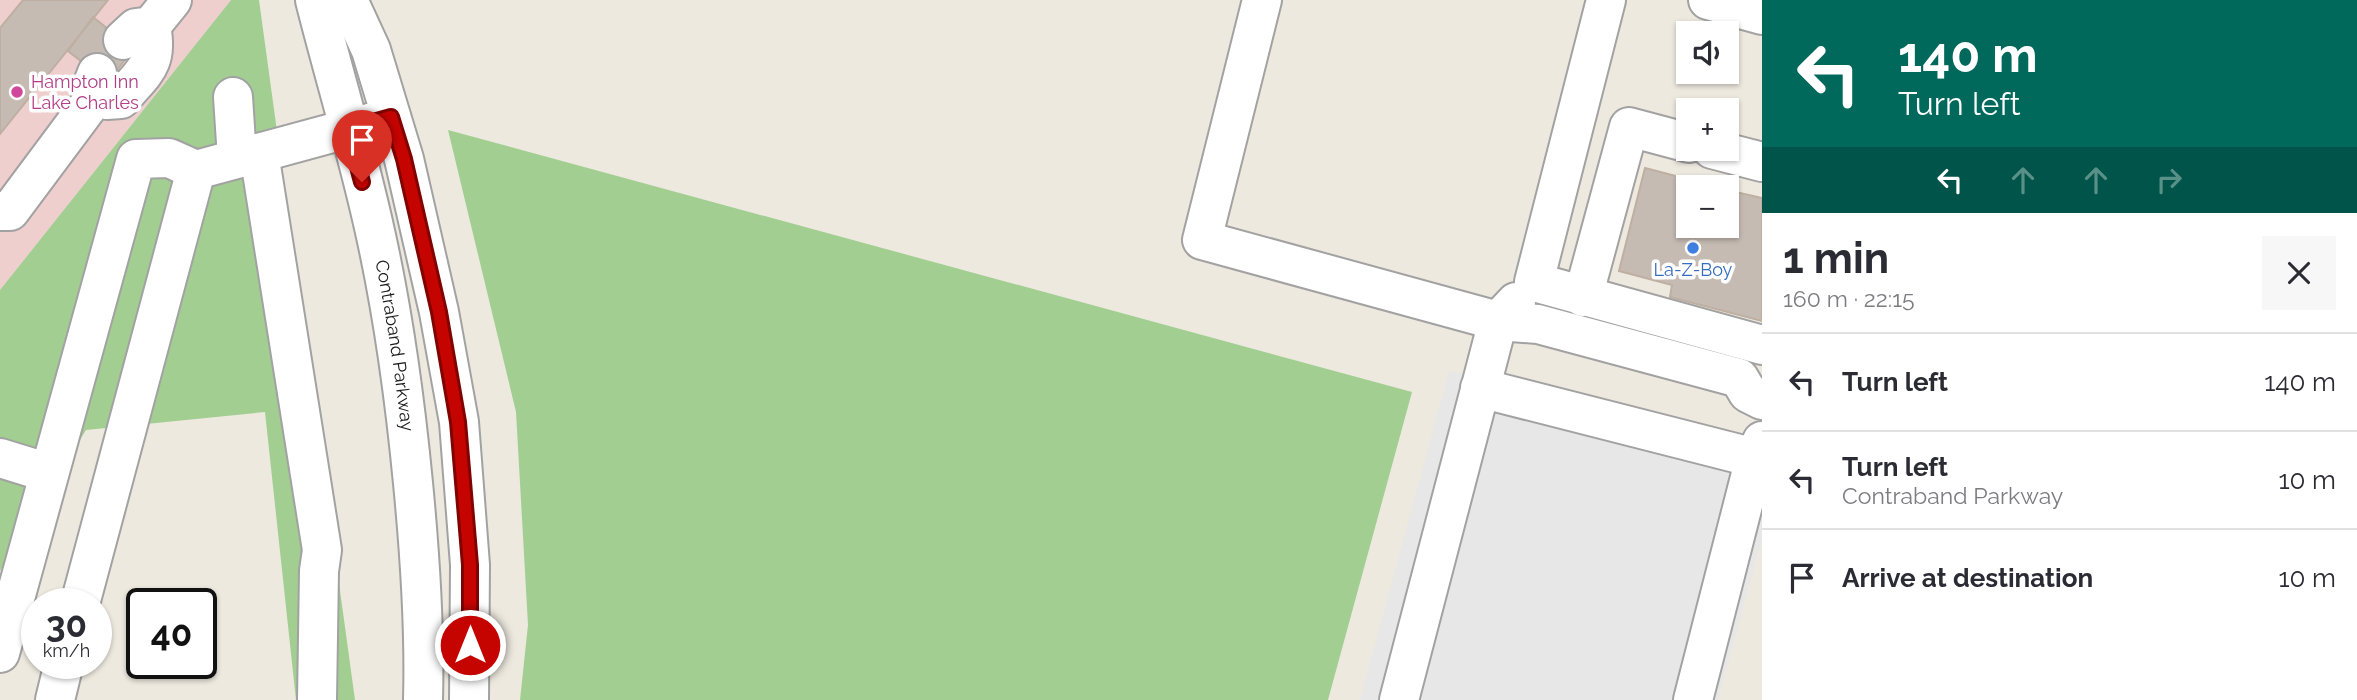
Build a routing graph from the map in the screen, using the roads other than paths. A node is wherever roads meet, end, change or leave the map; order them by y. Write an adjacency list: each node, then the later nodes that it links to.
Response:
1 (315, 0): 10 (street, Contraband Parkway)
2 (348, 0): 9 (street)
3 (1262, 0): 21 (street)
4 (1606, 0): 14 (street)
5 (1708, 0): 6 (street)
6 (1762, 15)
7 (149, 22): 18 (street)
8 (233, 97): 12 (street)
9 (391, 117): 10 (street); 34 (street)
10 (348, 129): 12 (street); 33 (street, Contraband Parkway)
11 (1676, 140): 17 (street)
12 (248, 156): 16 (street); 32 (street)
13 (1739, 156): 15 (street)
14 (1566, 160): 17 (street); 19 (street)
15 (1762, 162)
16 (196, 170): 27 (street); 28 (street)
17 (1616, 174): 20 (street)
18 (0, 211)
19 (1534, 282): 20 (street); 21 (street)
20 (1583, 297): 22 (street)
21 (1498, 321): 23 (street); 24 (street)
22 (1762, 345)
23 (1480, 388): 25 (street); 35 (street)
24 (1762, 400)
25 (1759, 449): 36 (street)
26 (0, 458): 27 (street)
27 (50, 473): 29 (street)
28 (84, 588)
29 (0, 653)
30 (60, 679): 31 (street)
31 (55, 700)
32 (317, 700)
33 (423, 700)
34 (469, 700)
35 (1399, 700)
36 (1693, 700)

